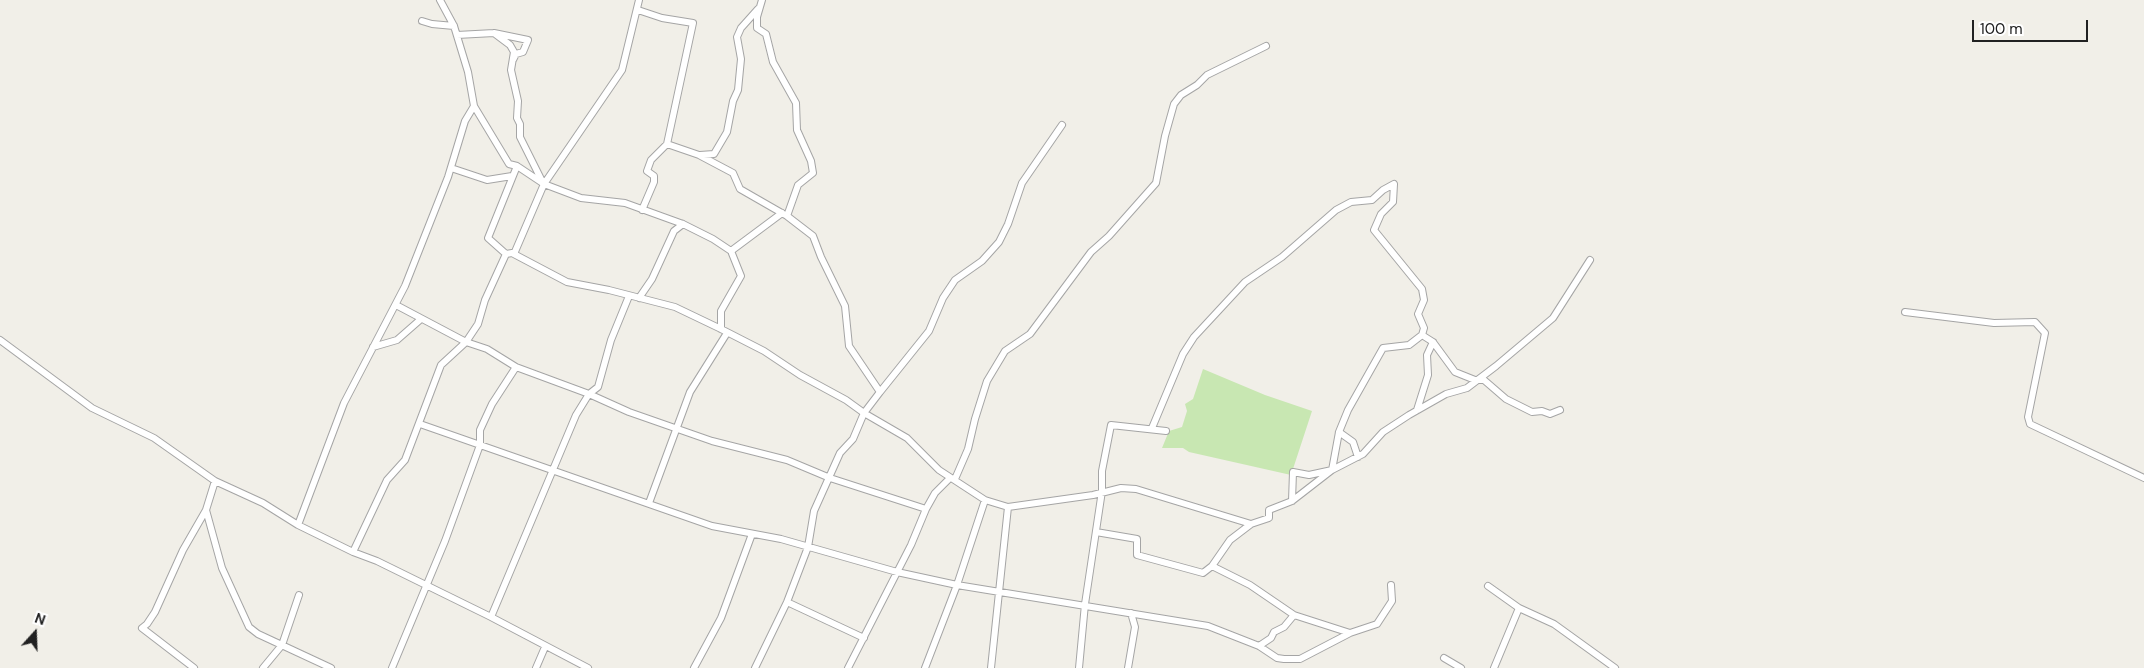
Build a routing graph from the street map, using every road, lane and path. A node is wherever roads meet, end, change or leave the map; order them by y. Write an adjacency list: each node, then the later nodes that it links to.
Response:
1 (440, 0): 7 (street)
2 (639, 0): 5 (street)
3 (762, 0): 4 (street)
4 (758, 9): 15 (street); 21 (street)
5 (638, 10): 14 (street); 19 (street)
6 (422, 21): 7 (street)
7 (454, 26): 9 (street)
8 (494, 33): 9 (street); 11 (street); 11 (street)
9 (457, 35): 12 (street)
10 (1266, 46): 56 (street)
11 (513, 60): 19 (street)
12 (474, 106): 16 (street); 17 (street)
13 (1062, 125): 40 (street)
14 (667, 144): 15 (street); 20 (street)
15 (698, 155): 21 (street)
16 (517, 166): 18 (street); 19 (street)
17 (451, 168): 18 (street); 29 (street)
18 (512, 176): 24 (street)
19 (544, 184): 20 (street); 25 (street)
20 (642, 210): 22 (street)
21 (784, 215): 23 (street); 40 (street)
22 (683, 224): 23 (street); 28 (street)
23 (731, 251): 32 (street)
24 (506, 254): 25 (street); 35 (street)
25 (514, 254): 27 (street)
26 (1590, 260): 39 (street)
27 (629, 296): 28 (street); 41 (street)
28 (639, 298): 32 (street)
29 (396, 304): 31 (street); 37 (street)
30 (1905, 312): 55 (street)
31 (421, 319): 35 (street); 37 (street)
32 (724, 331): 44 (street); 47 (street)
33 (1422, 335): 36 (street); 46 (street); 49 (street)
34 (0, 340): 57 (street)
35 (466, 342): 38 (street); 45 (street)
36 (1433, 342): 39 (street); 42 (street)
37 (373, 347): 65 (street)
38 (516, 367): 41 (street); 50 (street)
39 (1475, 380): 42 (street); 43 (street)
40 (880, 392): 44 (street)
41 (589, 394): 47 (street); 53 (street)
42 (1417, 410): 51 (street)
43 (1560, 410)
44 (864, 413): 54 (street); 56 (street)
45 (420, 424): 50 (street); 70 (street)
46 (1152, 428): 48 (street); 58 (street)
47 (675, 429): 54 (street); 61 (street)
48 (1166, 431)
49 (1339, 432): 51 (street); 52 (street)
50 (480, 445): 53 (street); 75 (street)
51 (1358, 457): 52 (street)
52 (1332, 470): 60 (street); 60 (street)
53 (554, 472): 61 (street); 84 (street)
54 (830, 478): 63 (street); 69 (street)
55 (2144, 478)
56 (953, 479): 59 (street); 63 (street)
57 (215, 481): 64 (street); 65 (street)
58 (1102, 491): 62 (street); 66 (street); 67 (street)
59 (986, 500): 62 (street); 73 (street)
60 (1292, 500): 66 (street)
61 (648, 503): 68 (street)
62 (1008, 507): 77 (street)
63 (926, 509): 72 (street)
64 (206, 510): 87 (street); 92 (street)
65 (298, 524): 70 (street)
66 (1251, 524): 71 (street)
67 (1096, 532): 71 (street); 80 (street)
68 (752, 534): 69 (street); 98 (street)
69 (808, 547): 72 (street); 79 (street)
70 (353, 552): 75 (street)
71 (1212, 566): 83 (street)
72 (897, 572): 73 (street); 86 (street)
73 (957, 585): 77 (street); 101 (street)
74 (1391, 585): 85 (street)
75 (426, 586): 84 (street); 95 (street)
76 (1488, 586): 81 (street)
77 (1000, 591): 80 (street); 102 (street)
78 (299, 595): 87 (street)
79 (787, 602): 86 (street); 99 (street)
80 (1085, 604): 82 (street); 103 (street)
81 (1519, 608): 105 (street); 106 (street)
82 (1131, 613): 88 (street); 104 (street)
83 (1294, 615): 85 (street); 88 (street)
84 (491, 617): 89 (street)
85 (1350, 633): 88 (street)
86 (864, 638): 100 (street)
87 (282, 645): 93 (street); 94 (street)
88 (1259, 646)
89 (545, 647): 96 (street); 97 (street)
90 (1444, 658): 91 (street)
91 (1456, 667)
92 (194, 668)
93 (263, 668)
94 (331, 668)
95 (392, 668)
96 (536, 668)
97 (588, 668)
98 (694, 668)
99 (755, 668)
100 (848, 668)
101 (924, 668)
102 (991, 668)
103 (1079, 668)
104 (1128, 668)
105 (1494, 668)
106 (1615, 668)

